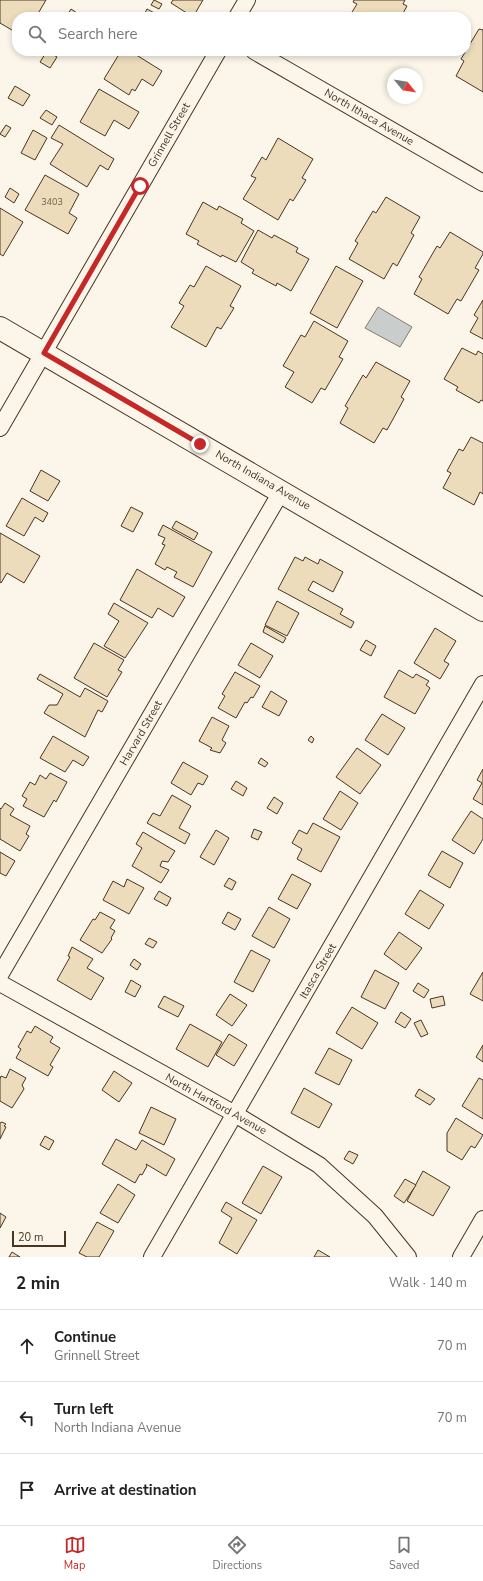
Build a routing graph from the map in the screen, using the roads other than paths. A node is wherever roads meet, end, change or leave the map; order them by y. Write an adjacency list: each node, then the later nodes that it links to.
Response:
1 (247, 0): 2 (street)
2 (241, 12)
3 (215, 56): 7 (street, Grinnell Street)
4 (263, 56): 5 (street, North Ithaca Avenue)
5 (483, 183)
6 (0, 328): 7 (main road, North Indiana Avenue)
7 (44, 353): 8 (street, Grinnell Street); 9 (main road, North Indiana Avenue)
8 (0, 428)
9 (281, 492): 10 (main road, North Indiana Avenue); 12 (street, Harvard Street)
10 (483, 610)
11 (483, 684): 14 (street, Itasca Street)
12 (0, 975)
13 (0, 983): 14 (street, North Hartford Avenue)
14 (235, 1114): 16 (street, Itasca Street); 17 (street, North Hartford Avenue)
15 (483, 1219): 18 (street)
16 (152, 1257)
17 (408, 1257)
18 (461, 1257)

